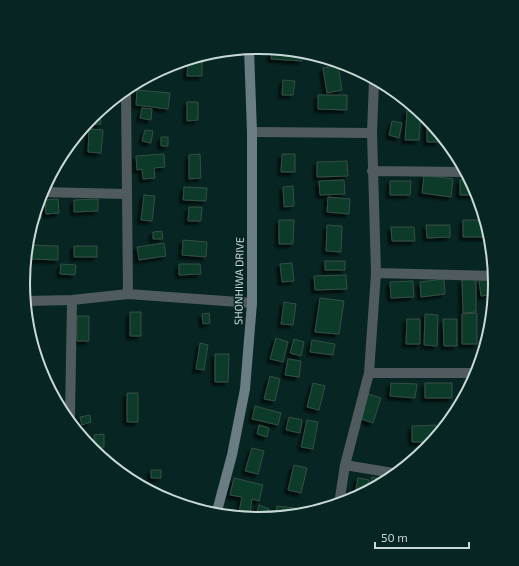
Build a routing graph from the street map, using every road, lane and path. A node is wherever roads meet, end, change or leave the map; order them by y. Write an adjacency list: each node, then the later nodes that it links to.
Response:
1 (249, 54): 4 (street, SHONHIWA DRIVE)
2 (374, 84): 5 (street)
3 (126, 96): 9 (street)
4 (252, 132): 5 (street); 15 (street, SHONHIWA DRIVE)
5 (372, 133): 6 (street)
6 (372, 171): 7 (street); 10 (street)
7 (460, 172)
8 (48, 192): 9 (street)
9 (126, 194): 12 (street)
10 (376, 273): 11 (street); 16 (street)
11 (489, 276)
12 (128, 294): 13 (street); 15 (street)
13 (72, 300): 14 (street); 18 (street)
14 (30, 301)
15 (252, 303): 22 (street, SHONHIWA DRIVE)
16 (369, 373): 17 (street); 19 (street)
17 (471, 373)
18 (68, 410)
19 (345, 465): 20 (street); 21 (street)
20 (389, 472)
21 (340, 498)
22 (218, 509)

